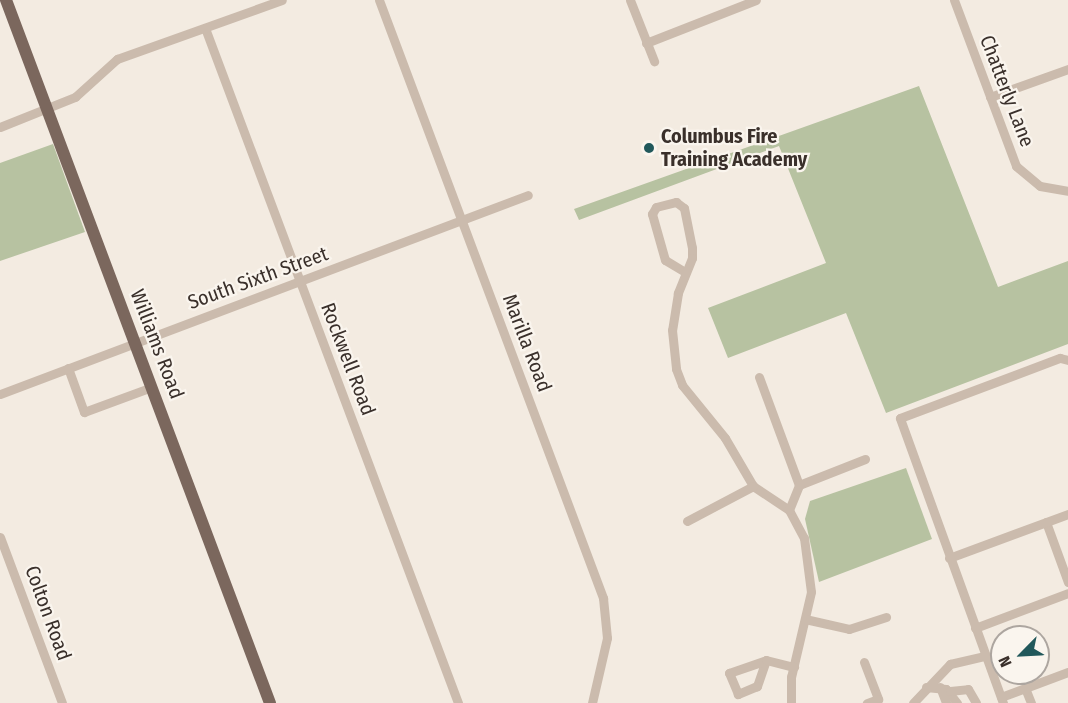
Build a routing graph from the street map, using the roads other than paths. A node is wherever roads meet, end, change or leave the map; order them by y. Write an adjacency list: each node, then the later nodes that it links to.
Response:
1 (6, 0): 12 (main road, Williams Road)
2 (282, 0): 7 (street)
3 (379, 0): 16 (street, Marilla Road)
4 (630, 0): 8 (street)
5 (756, 0): 8 (street)
6 (954, 0): 11 (street, Chatterly Lane)
7 (204, 28): 12 (street); 18 (street, Rockwell Road)
8 (646, 43): 9 (street)
9 (654, 61)
10 (1068, 69): 11 (street)
11 (990, 97): 14 (street, Chatterly Lane)
12 (47, 109): 13 (street); 19 (main road, Williams Road)
13 (0, 127)
14 (1068, 191)
15 (528, 195): 16 (street, South Sixth Street)
16 (462, 220): 18 (street, South Sixth Street); 52 (street, Marilla Road)
17 (685, 272): 17 (street); 27 (street)
18 (299, 281): 19 (street, South Sixth Street); 51 (street, Rockwell Road)
19 (136, 342): 21 (street, South Sixth Street); 23 (main road, Williams Road)
20 (1068, 360): 33 (street)
21 (68, 368): 23 (street); 24 (street, South Sixth Street)
22 (759, 377): 26 (street)
23 (152, 387): 50 (main road, Williams Road)
24 (0, 393)
25 (865, 459): 26 (street)
26 (799, 484): 28 (street)
27 (753, 486): 28 (street); 30 (street)
28 (789, 510): 37 (street)
29 (1068, 514): 31 (street)
30 (687, 521)
31 (1046, 522): 33 (street); 34 (street)
32 (0, 537): 49 (street, Colton Road)
33 (949, 558): 38 (street)
34 (1068, 582)
35 (1068, 594): 38 (street)
36 (886, 617): 37 (street)
37 (805, 619): 42 (street)
38 (975, 628): 39 (street)
39 (986, 656): 44 (street); 48 (street)
40 (766, 660): 42 (street)
41 (864, 662): 54 (street)
42 (794, 667): 53 (street)
43 (1068, 672): 46 (street)
44 (926, 687): 45 (street); 55 (street)
45 (940, 687): 47 (street); 56 (street)
46 (1025, 688): 48 (street); 59 (street)
47 (950, 691): 57 (street); 58 (street)
48 (1002, 700)
49 (62, 703)
50 (270, 703)
51 (458, 703)
52 (592, 703)
53 (791, 703)
54 (867, 703)
55 (913, 703)
56 (946, 703)
57 (957, 703)
58 (976, 703)
59 (1031, 703)

